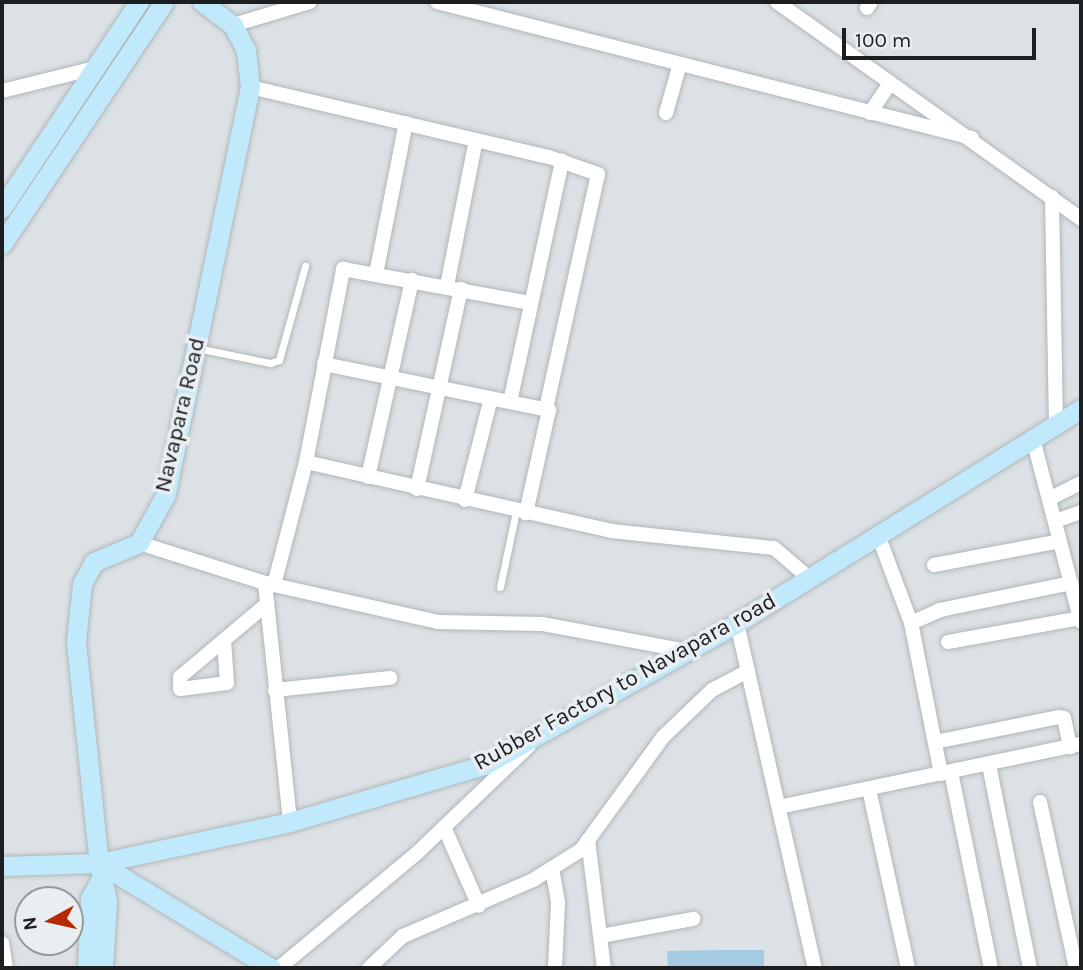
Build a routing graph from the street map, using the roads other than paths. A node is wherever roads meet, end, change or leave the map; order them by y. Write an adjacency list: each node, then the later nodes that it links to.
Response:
1 (139, 2): 9 (street)
2 (164, 2): 22 (street)
3 (202, 2): 7 (street)
4 (310, 2): 7 (street)
5 (437, 2): 8 (street)
6 (777, 2): 10 (street)
7 (233, 25): 11 (street, Navapara Road)
8 (680, 64): 13 (street); 14 (street)
9 (95, 68): 12 (street); 20 (street)
10 (890, 83): 14 (street); 16 (street)
11 (250, 87): 15 (street); 28 (street, Navapara Road)
12 (2, 92)
13 (666, 113)
14 (870, 113): 16 (street)
15 (406, 123): 17 (street); 24 (street)
16 (972, 138): 19 (street)
17 (476, 140): 18 (street); 26 (street)
18 (562, 161): 27 (street); 34 (street)
19 (1052, 197): 21 (street); 36 (street)
20 (2, 208)
21 (1081, 219)
22 (2, 244)
23 (306, 267): 28 (lane)
24 (376, 274): 25 (street); 29 (street)
25 (412, 280): 26 (street); 30 (street)
26 (454, 288): 27 (street); 31 (street)
27 (531, 303): 33 (street)
28 (196, 348): 49 (street, Navapara Road)
29 (324, 364): 30 (street); 38 (street)
30 (393, 378): 31 (street); 39 (street)
31 (439, 388): 32 (street); 41 (street)
32 (491, 398): 33 (street); 43 (street)
33 (510, 402): 34 (street)
34 (546, 409): 44 (street)
35 (1081, 409): 36 (street, Rubber Factory to Navapara road)
36 (1056, 425): 37 (street, Rubber Factory to Navapara road)
37 (1033, 439): 42 (street); 47 (street, Rubber Factory to Navapara road)
38 (306, 462): 39 (street); 53 (street)
39 (368, 477): 41 (street)
40 (1081, 483): 42 (street)
41 (417, 489): 43 (street)
42 (1049, 499): 46 (street)
43 (465, 500): 44 (street)
44 (521, 512): 51 (street); 54 (lane)
45 (1081, 512): 46 (street)
46 (1055, 521): 48 (street)
47 (878, 535): 51 (street, Rubber Factory to Navapara road); 58 (street)
48 (1060, 541): 50 (street); 52 (street)
49 (139, 543): 53 (street); 78 (street)
50 (934, 565)
51 (809, 578): 57 (street, Rubber Factory to Navapara road)
52 (1071, 583): 56 (street); 58 (street)
53 (270, 584): 55 (street); 61 (street)
54 (500, 587)
55 (267, 604): 59 (street); 64 (street)
56 (1081, 620): 60 (street)
57 (737, 623): 61 (street, Rubber Factory to Navapara road); 62 (street)
58 (912, 623): 66 (street)
59 (225, 640)
60 (948, 642)
61 (687, 651): 65 (street, Rubber Factory to Navapara road)
62 (748, 671): 72 (street); 75 (street)
63 (390, 678): 64 (street)
64 (275, 690): 73 (street)
65 (545, 731): 73 (street, Rubber Factory to Navapara road); 74 (street)
66 (934, 742): 67 (street); 69 (street)
67 (1076, 746): 68 (street)
68 (989, 765): 69 (street); 94 (street)
69 (946, 773): 70 (street); 93 (street)
70 (869, 789): 72 (street); 92 (street)
71 (1040, 802): 95 (street)
72 (779, 807): 91 (street)
73 (290, 822): 78 (street, Rubber Factory to Navapara road)
74 (444, 827): 79 (street); 87 (street)
75 (588, 840): 77 (street); 81 (street)
76 (2, 866): 78 (street, Rubber Factory to Navapara road)
77 (552, 869): 79 (street); 89 (street)
78 (99, 872): 84 (street); 85 (street); 86 (street)
79 (479, 906): 88 (street)
80 (693, 919): 81 (street)
81 (601, 936): 90 (street)
82 (2, 948): 83 (street)
83 (6, 968)
84 (87, 968)
85 (103, 968)
86 (271, 968)
87 (279, 968)
88 (369, 968)
89 (555, 968)
90 (604, 968)
91 (815, 968)
92 (908, 968)
93 (991, 968)
94 (1030, 968)
95 (1076, 968)

